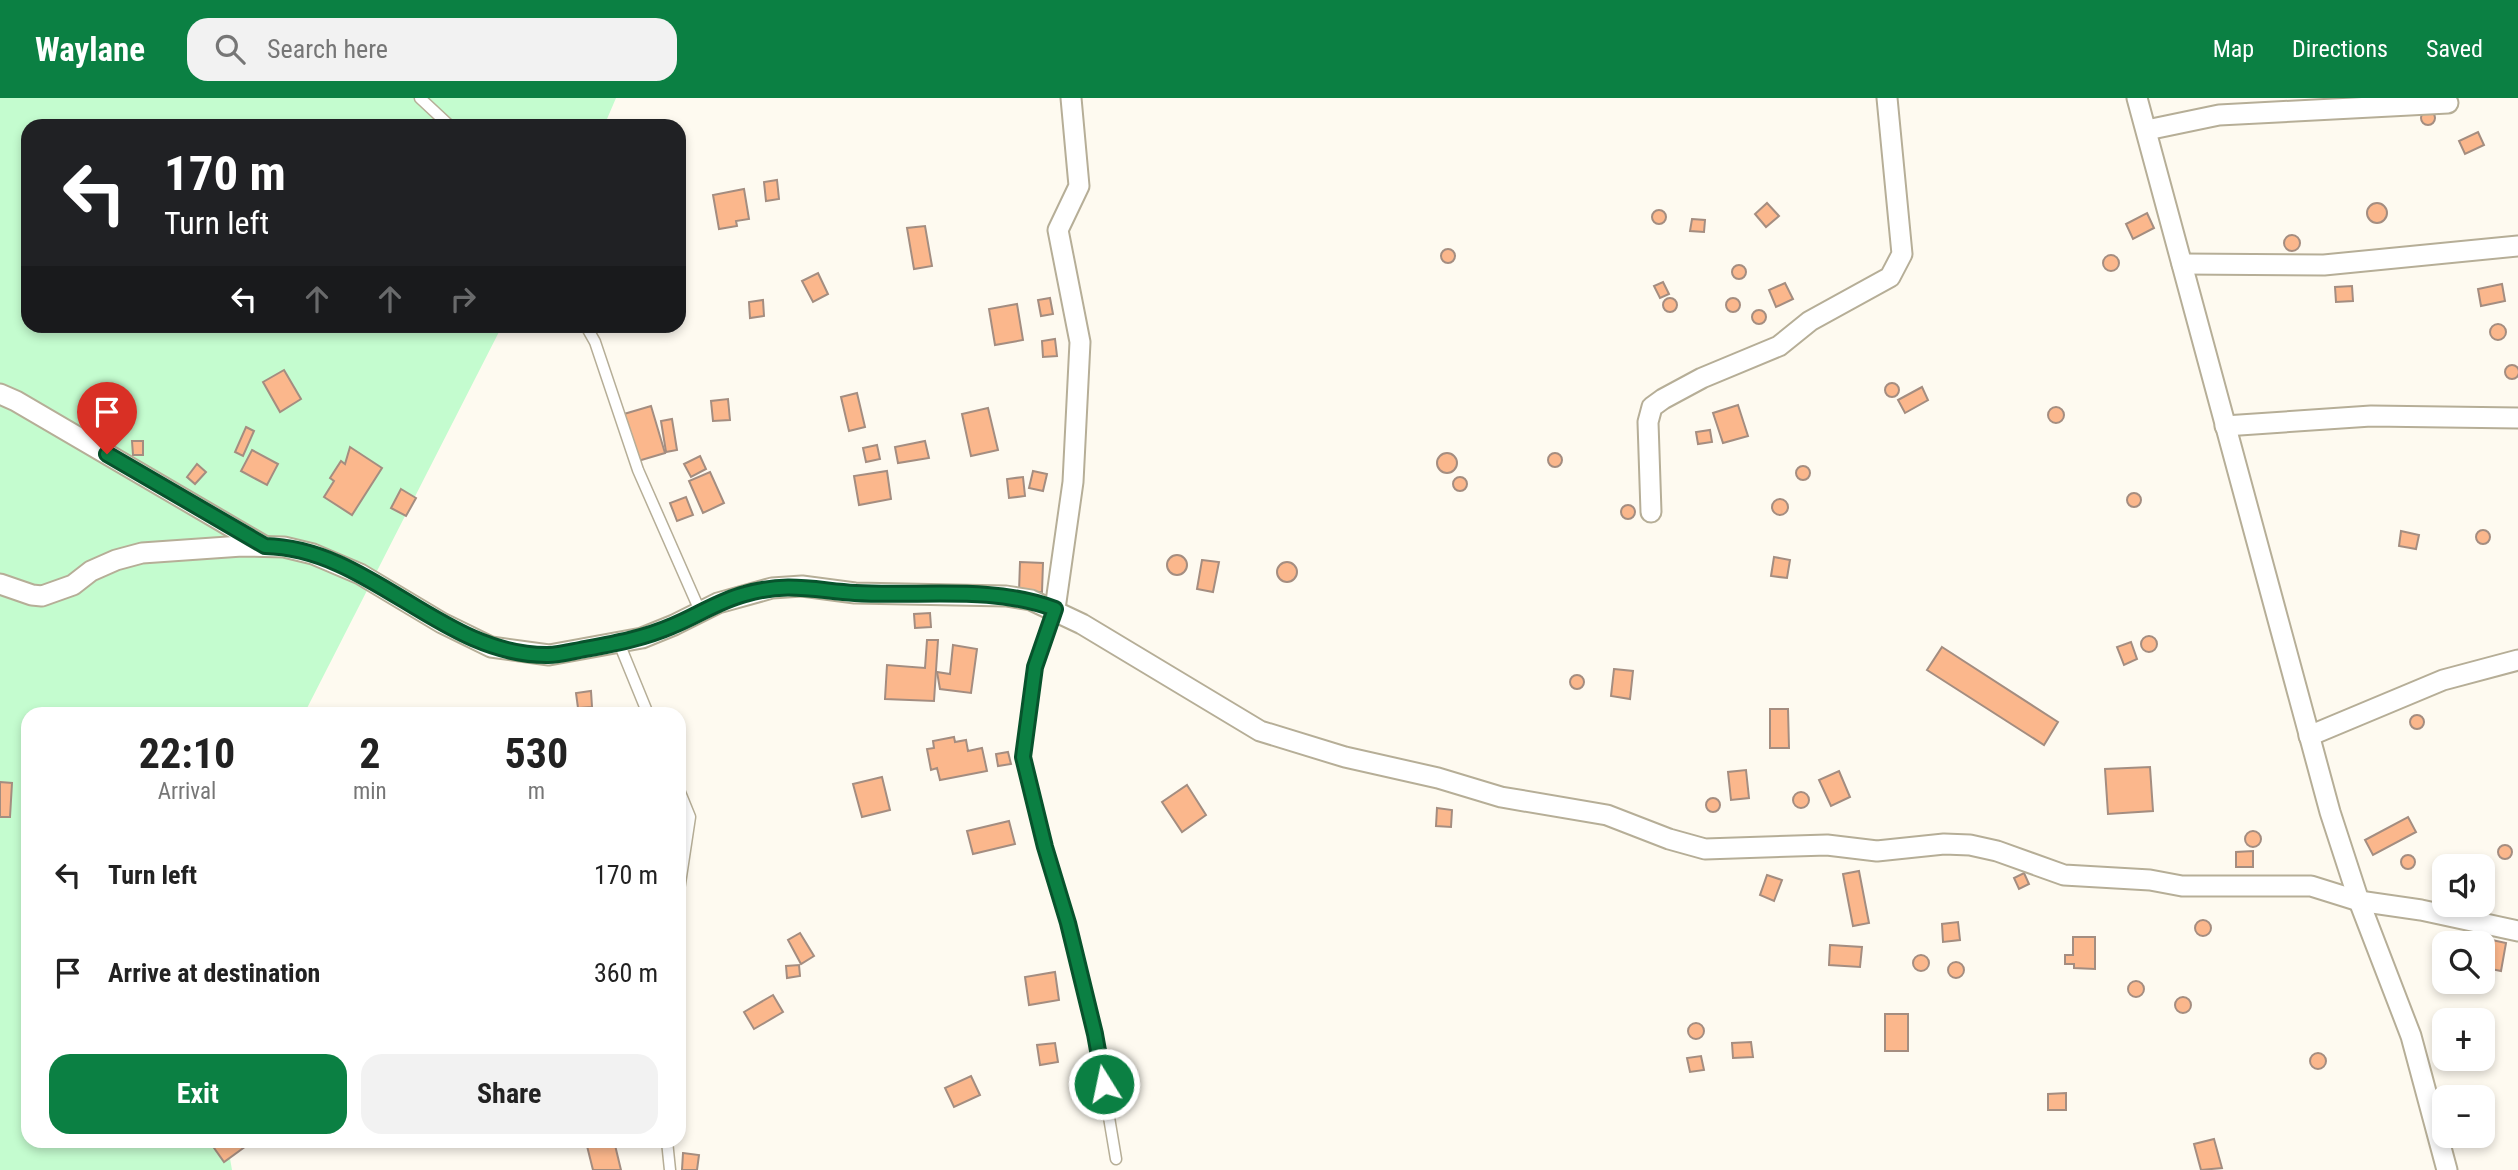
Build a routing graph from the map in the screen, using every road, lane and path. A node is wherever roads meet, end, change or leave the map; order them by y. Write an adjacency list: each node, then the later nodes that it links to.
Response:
1 (420, 98): 6 (lane)
2 (1071, 98): 17 (street)
3 (1886, 98): 14 (street)
4 (2137, 98): 7 (street)
5 (2448, 103): 7 (street)
6 (442, 119)
7 (2147, 130): 9 (street)
8 (2518, 246): 9 (street)
9 (2182, 264): 13 (street)
10 (590, 333): 18 (lane)
11 (0, 394): 15 (street)
12 (2518, 418): 13 (street)
13 (2225, 426): 22 (street)
14 (1651, 512)
15 (265, 546): 16 (street); 19 (street)
16 (0, 584)
17 (1055, 609): 18 (street); 25 (street); 28 (lane)
18 (700, 611): 19 (street)
19 (619, 643): 21 (lane)
20 (2518, 660): 22 (street)
21 (645, 707)
22 (2309, 736): 25 (street)
23 (686, 807): 24 (lane)
24 (686, 844)
25 (2359, 901): 26 (street); 30 (street)
26 (2518, 931)
27 (668, 1148): 29 (lane)
28 (1116, 1158)
29 (670, 1170)
30 (2447, 1170)

